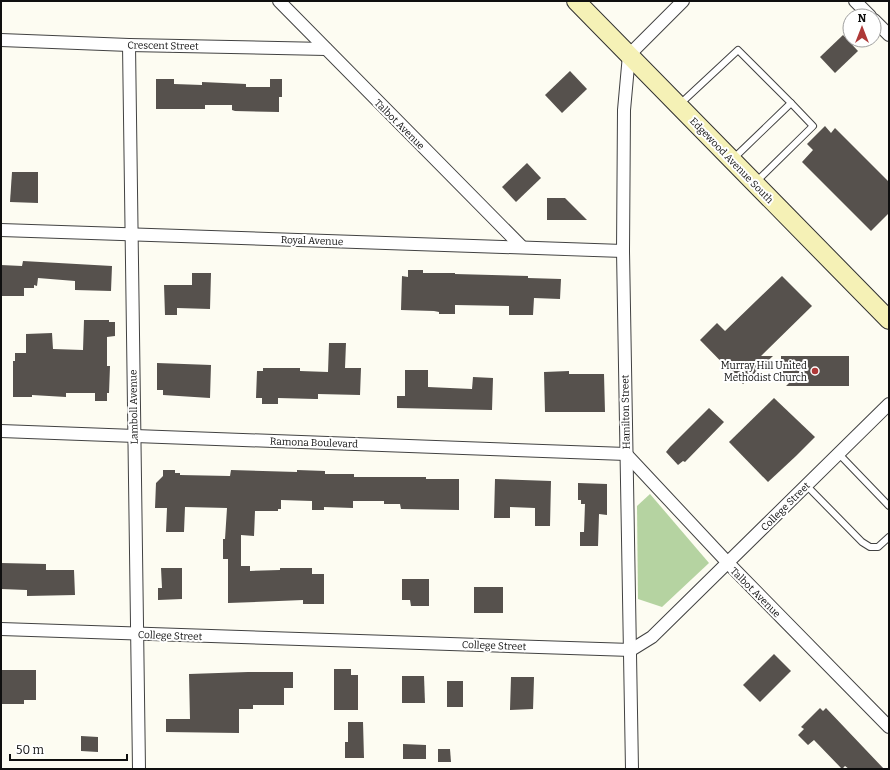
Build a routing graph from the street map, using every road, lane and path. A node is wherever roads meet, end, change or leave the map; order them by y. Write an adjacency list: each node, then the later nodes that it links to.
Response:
1 (279, 1): 6 (street, Talbot Avenue)
2 (576, 1): 7 (main road, Edgewood Avenue South)
3 (683, 1): 7 (street)
4 (1, 40): 5 (street, Crescent Street)
5 (129, 45): 6 (street, Crescent Street); 13 (street, Lamboll Avenue)
6 (326, 49): 14 (street, Talbot Avenue)
7 (629, 55): 9 (main road, Edgewood Avenue South); 15 (street, Hamilton Street)
8 (790, 103): 9 (lane); 10 (lane); 11 (lane)
9 (678, 105): 10 (main road, Edgewood Avenue South)
10 (732, 160): 11 (main road, Edgewood Avenue South)
11 (755, 183): 16 (main road, Edgewood Avenue South)
12 (1, 230): 13 (street, Royal Avenue)
13 (130, 234): 14 (street, Royal Avenue); 19 (street, Lamboll Avenue)
14 (522, 247): 15 (street, Royal Avenue)
15 (623, 251): 21 (street, Hamilton Street)
16 (889, 320)
17 (889, 404): 20 (street, College Street)
18 (1, 431): 19 (street, Ramona Boulevard)
19 (134, 435): 21 (street, Ramona Boulevard); 27 (street, Lamboll Avenue)
20 (838, 453): 22 (street, College Street); 23 (lane)
21 (626, 454): 25 (street, Talbot Avenue); 28 (street, Hamilton Street)
22 (806, 485): 24 (lane); 25 (street, College Street)
23 (889, 506)
24 (889, 537)
25 (728, 563): 28 (street, College Street); 29 (street, Talbot Avenue)
26 (1, 629): 27 (street, College Street)
27 (136, 634): 28 (street, College Street); 30 (street, Lamboll Avenue)
28 (630, 650): 31 (street, Hamilton Street)
29 (889, 727)
30 (139, 769)
31 (632, 769)

